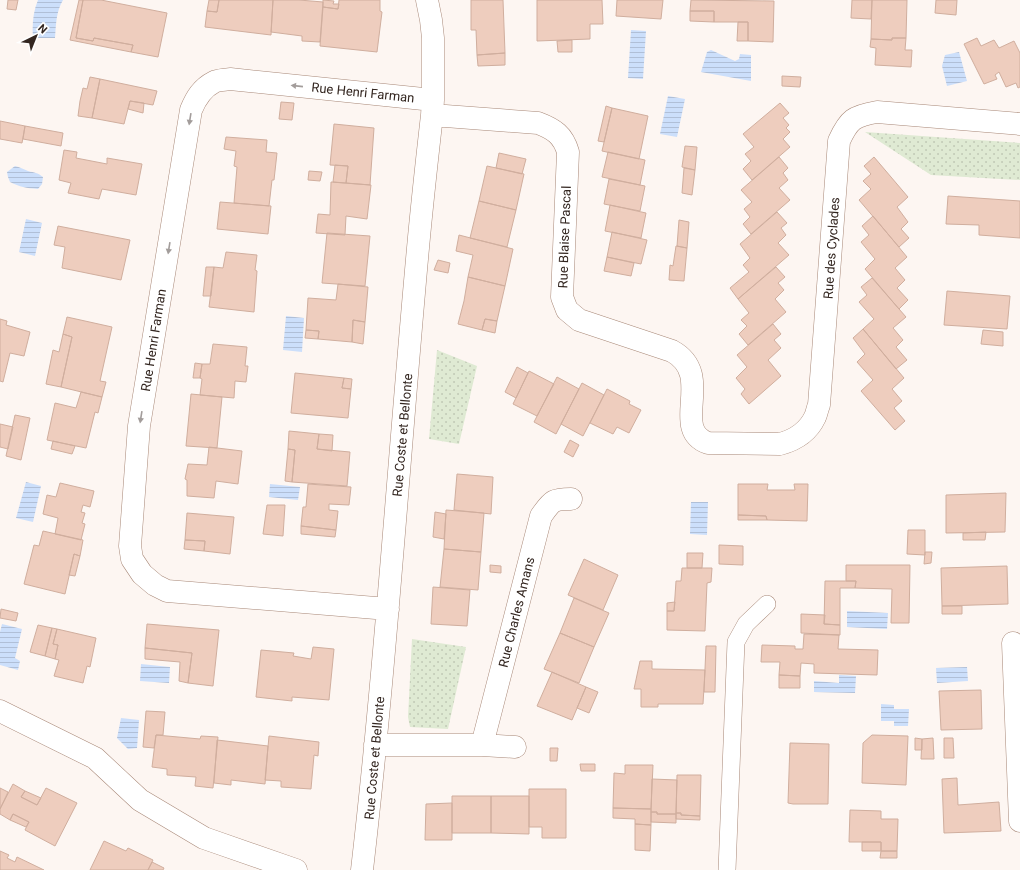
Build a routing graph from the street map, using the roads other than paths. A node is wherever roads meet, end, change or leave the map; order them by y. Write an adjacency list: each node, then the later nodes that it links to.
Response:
1 (427, 0): 2 (street, Rue Coste et Bellonte)
2 (432, 107): 4 (street, Rue Blaise Pascal); 7 (street, Rue Coste et Bellonte); 7 (street, Rue Henri Farman, one-way to 7)
3 (1020, 124): 4 (street, Rue des Cyclades)
4 (697, 437)
5 (571, 499): 11 (street, Rue Charles Amans)
6 (767, 604): 16 (lane)
7 (388, 609): 10 (street, Rue Coste et Bellonte)
8 (1012, 643): 13 (street)
9 (0, 711): 14 (street)
10 (376, 745): 11 (street); 15 (street, Rue Coste et Bellonte)
11 (482, 745): 12 (street)
12 (515, 747)
13 (1020, 821)
14 (296, 870)
15 (362, 870)
16 (727, 870)

